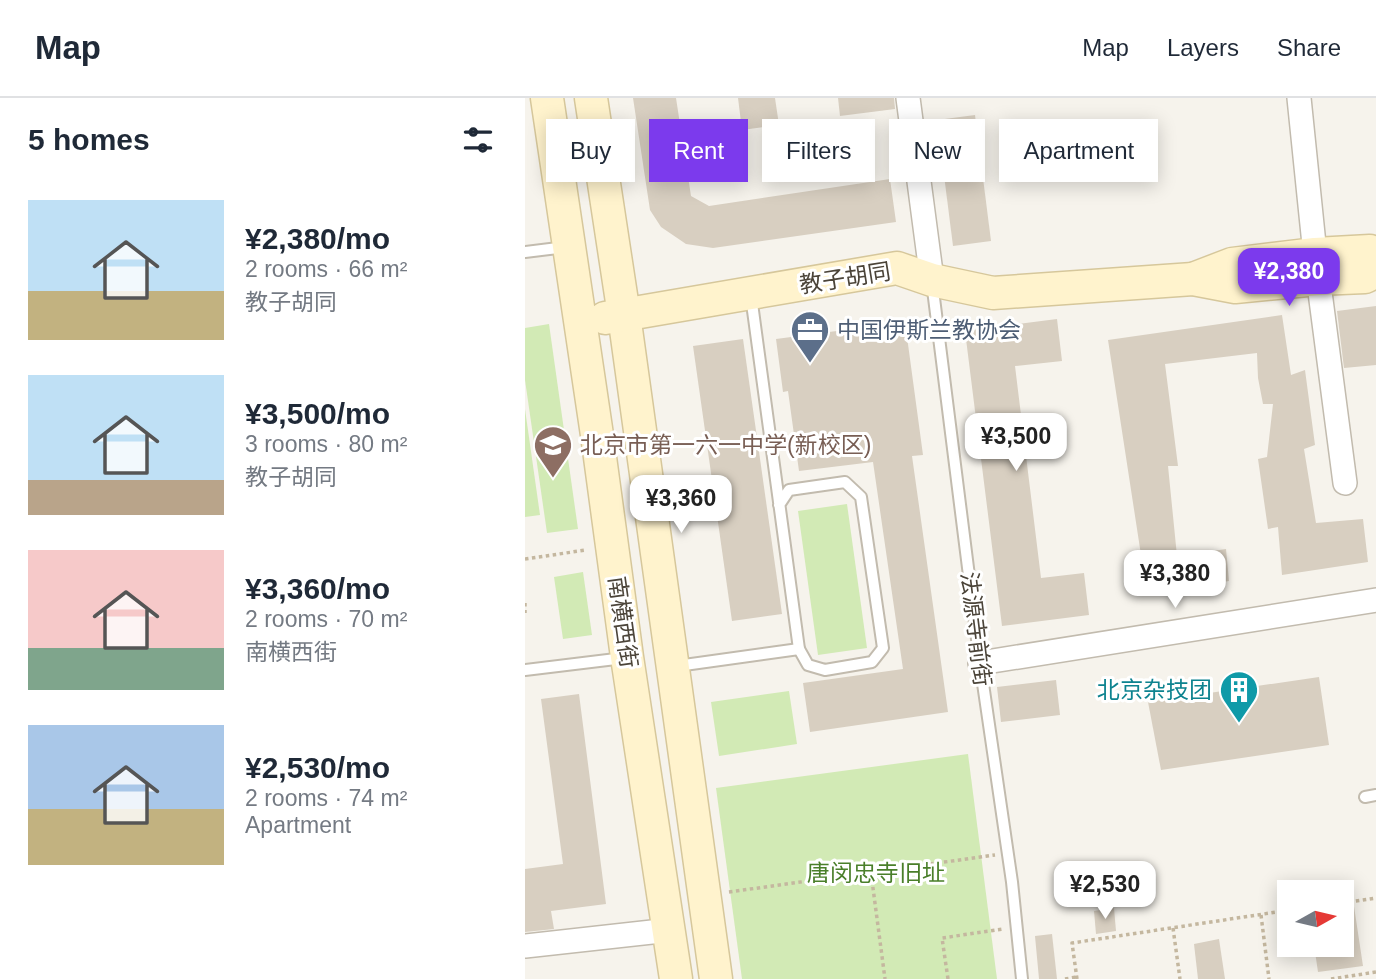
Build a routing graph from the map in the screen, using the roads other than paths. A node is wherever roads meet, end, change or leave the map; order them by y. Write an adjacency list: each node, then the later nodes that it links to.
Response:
1 (547, 98): 5 (main road, 南横西街)
2 (591, 98): 12 (main road, 南横西街)
3 (908, 98): 10 (street)
4 (1299, 98): 8 (street)
5 (568, 246): 6 (lane); 13 (main road, 南横西街)
6 (525, 252)
7 (1376, 254): 8 (main road, 教子胡同)
8 (1317, 266): 9 (main road, 教子胡同); 10 (main road, 教子胡同); 14 (street)
9 (1376, 271)
10 (932, 280): 11 (main road, 教子胡同); 19 (lane, 法源寺前街)
11 (751, 293): 12 (main road, 教子胡同); 15 (lane)
12 (624, 315): 13 (main road, 教子胡同); 20 (main road, 南横西街)
13 (579, 322): 18 (main road, 南横西街)
14 (1345, 483)
15 (779, 505): 17 (lane); 17 (lane)
16 (1376, 600): 19 (street)
17 (799, 649): 20 (lane)
18 (627, 657): 21 (lane); 22 (main road, 南横西街)
19 (980, 663): 26 (lane, 法源寺前街)
20 (673, 667): 25 (main road, 南横西街)
21 (525, 670)
22 (670, 930): 23 (street); 24 (main road, 南横西街)
23 (525, 946)
24 (676, 979)
25 (716, 979)
26 (1021, 979)

